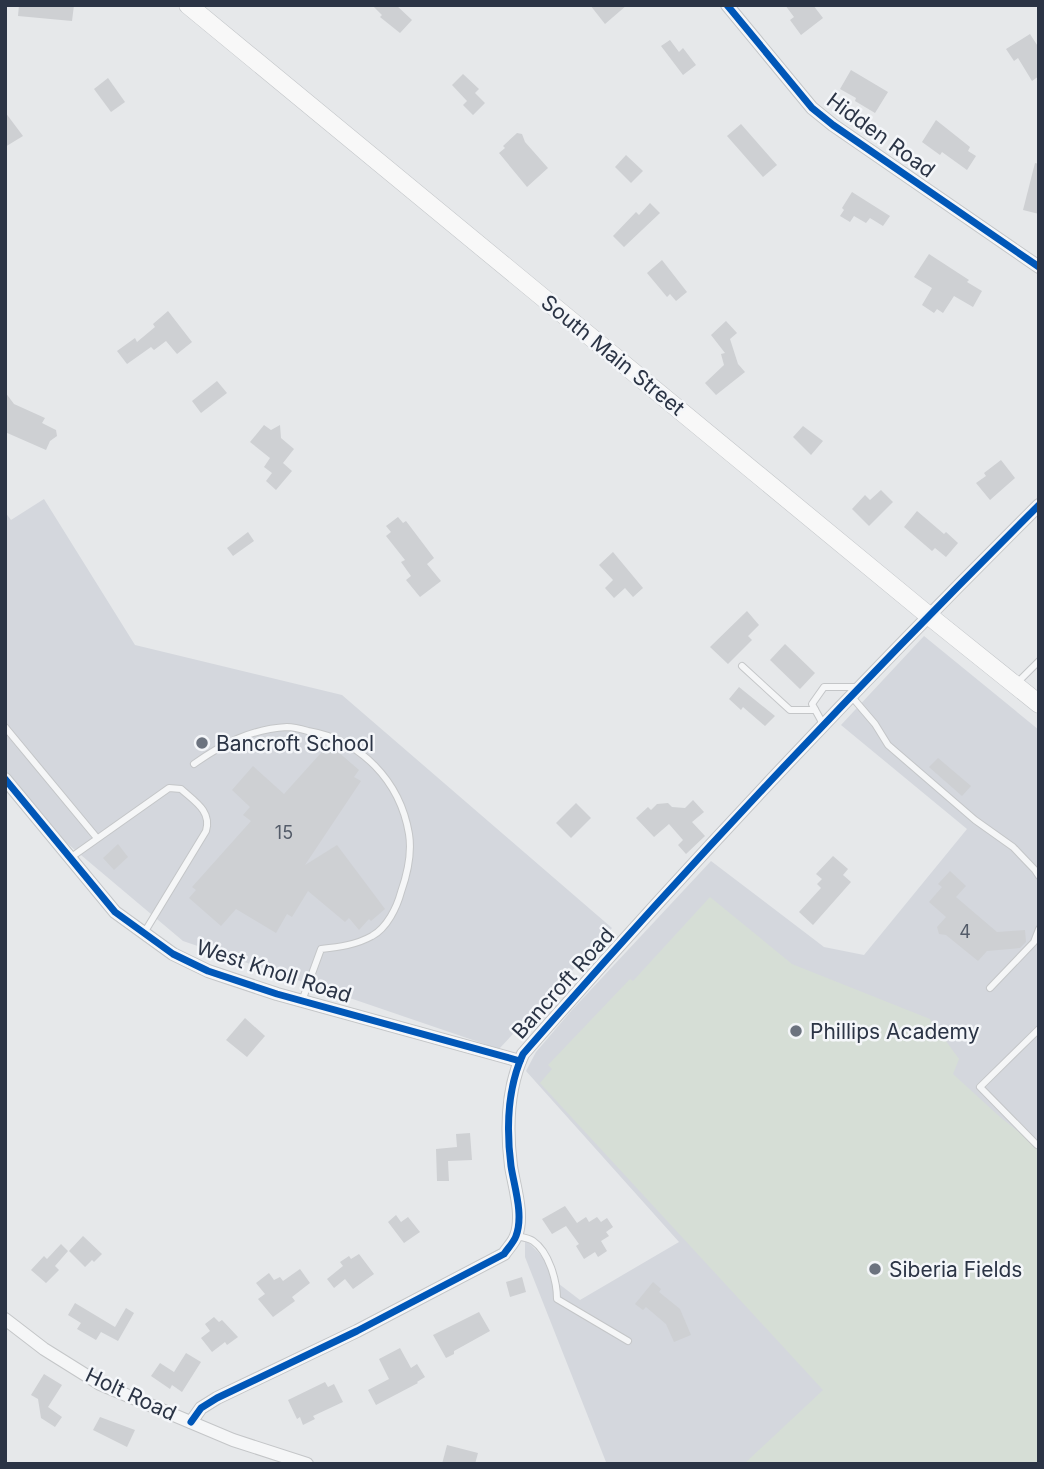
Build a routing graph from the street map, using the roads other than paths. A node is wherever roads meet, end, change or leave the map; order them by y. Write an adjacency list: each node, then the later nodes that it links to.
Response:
1 (188, 5): 5 (main road, South Main Street)
2 (727, 5): 3 (street, Hidden Road)
3 (1039, 267)
4 (1039, 505): 5 (street, Bancroft Road)
5 (928, 615): 8 (main road, South Main Street); 9 (street, Bancroft Road)
6 (1039, 662): 8 (lane)
7 (742, 666): 11 (lane)
8 (1016, 684): 10 (main road, South Main Street)
9 (854, 691): 11 (lane); 12 (street, Bancroft Road); 18 (lane)
10 (1039, 704)
11 (815, 710): 12 (lane)
12 (823, 724): 24 (street, Bancroft Road)
13 (5, 727): 16 (lane)
14 (194, 764): 22 (lane)
15 (5, 779): 17 (street, West Knoll Road)
16 (97, 838): 17 (lane); 20 (lane)
17 (70, 858): 20 (street, West Knoll Road)
18 (1039, 876)
19 (1039, 929): 21 (lane)
20 (143, 935): 22 (street, West Knoll Road)
21 (990, 988)
22 (302, 1001): 24 (street, West Knoll Road)
23 (1039, 1029): 25 (lane)
24 (520, 1062): 26 (street, Bancroft Road)
25 (1038, 1145)
26 (516, 1236): 28 (lane); 29 (street)
27 (5, 1319): 29 (street, Holt Road)
28 (628, 1342)
29 (191, 1422): 30 (street, Holt Road)
30 (307, 1464)

